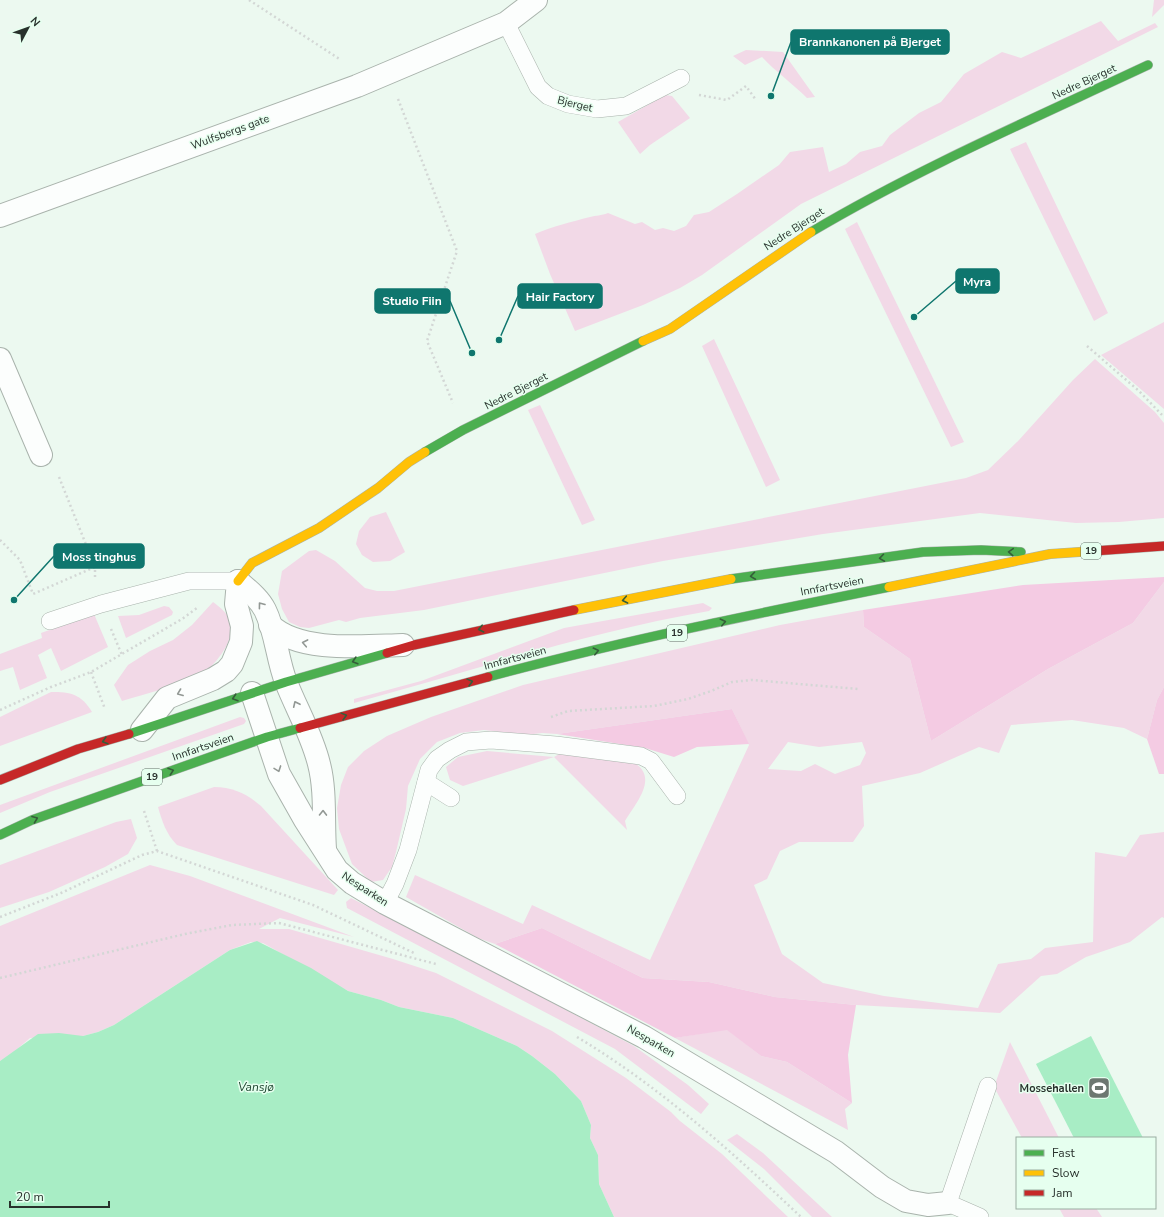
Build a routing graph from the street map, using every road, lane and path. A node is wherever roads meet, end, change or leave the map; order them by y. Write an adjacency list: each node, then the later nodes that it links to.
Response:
1 (249, 0): 4 (path)
2 (536, 0): 3 (street)
3 (506, 23): 6 (street, Wulfsbergs gate); 7 (lane, Bjerget)
4 (342, 61)
5 (1148, 65): 14 (main road, Nedre Bjerget)
6 (387, 73): 10 (street, Wulfsbergs gate); 14 (path)
7 (681, 78)
8 (727, 100): 9 (path)
9 (756, 100)
10 (0, 216)
11 (1087, 346): 13 (path)
12 (0, 359): 15 (street)
13 (1164, 417)
14 (463, 430): 21 (main road, Nedre Bjerget)
15 (41, 455): 19 (path)
16 (0, 540): 19 (path)
17 (1164, 546): 18 (main road, Innfartsveien / 19)
18 (1050, 554): 24 (main road, Innfartsveien / 19, one-way to 24); 33 (main road, Innfartsveien / 19, one-way to 18)
19 (95, 567): 20 (path)
20 (95, 581)
21 (238, 581): 22 (lane); 23 (street, Nesparken, one-way to 21); 34 (street, one-way to 34)
22 (50, 621)
23 (270, 625): 24 (street, one-way to 23); 27 (street, Nesparken)
24 (414, 645): 27 (main road, Innfartsveien / 19, one-way to 27)
25 (122, 655): 26 (path)
26 (91, 672): 30 (path); 31 (path)
27 (286, 682): 29 (main road, Innfartsveien / 19); 33 (street, Nesparken, one-way to 27)
28 (858, 689): 32 (path)
29 (252, 693): 34 (main road, Innfartsveien / 19, one-way to 34); 35 (street, Nesparken)
30 (105, 709)
31 (0, 710)
32 (546, 719)
33 (306, 726): 35 (main road, Innfartsveien / 19); 43 (street, Nesparken, one-way to 33)
34 (142, 730): 36 (main road, Innfartsveien / 19, one-way to 36)
35 (267, 737): 41 (main road, Innfartsveien / 19, one-way to 35); 43 (street, Nesparken, one-way to 43)
36 (0, 780)
37 (426, 782): 38 (lane); 39 (lane); 44 (lane)
38 (677, 796)
39 (451, 798)
40 (144, 811): 42 (path)
41 (0, 835)
42 (157, 851): 45 (path); 46 (path)
43 (326, 852): 44 (street, Nesparken)
44 (385, 903): 49 (street, Nesparken)
45 (0, 917)
46 (0, 978)
47 (574, 1035): 50 (path)
48 (988, 1086): 49 (lane)
49 (948, 1204): 51 (lane, Nesparken)
50 (800, 1217)
51 (980, 1217)

